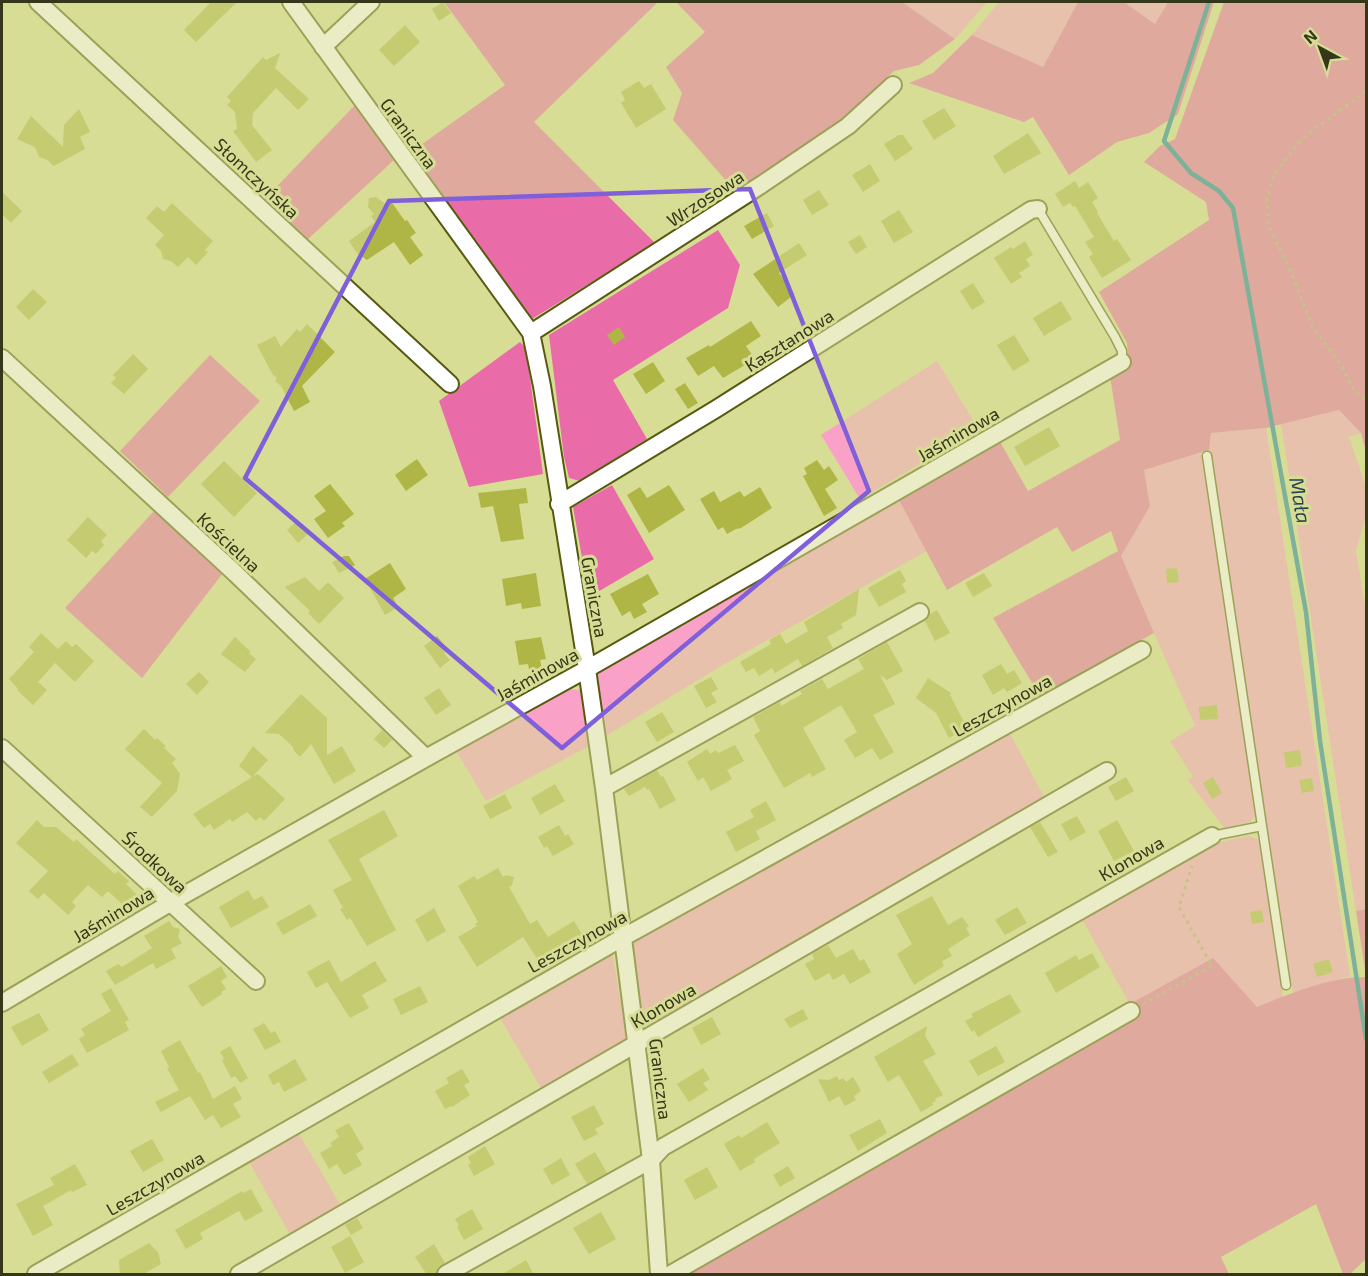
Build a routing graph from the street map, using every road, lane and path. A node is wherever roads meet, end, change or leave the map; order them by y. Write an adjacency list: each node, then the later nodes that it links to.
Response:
1 (38, 2): 13 (street, Słomczyńska)
2 (291, 2): 6 (street, Graniczna)
3 (371, 2): 6 (street)
4 (1361, 2): 5 (path)
5 (1366, 12)
6 (323, 47): 10 (street, Graniczna)
7 (893, 85): 10 (street, Wrzosowa)
8 (1366, 91): 14 (path)
9 (1038, 209): 12 (lane); 16 (street, Kasztanowa)
10 (531, 333): 16 (street, Graniczna)
11 (2, 358): 21 (street, Kościelna)
12 (1122, 362): 19 (street, Jaśminowa)
13 (450, 384)
14 (1366, 401)
15 (1207, 456): 24 (lane)
16 (559, 504): 19 (street, Graniczna)
17 (920, 612): 23 (street)
18 (1142, 650): 27 (street, Leszczynowa)
19 (587, 669): 21 (street, Jaśminowa); 23 (street, Graniczna)
20 (2, 748): 26 (street, Środkowa)
21 (426, 758): 26 (street, Jaśminowa)
22 (1107, 771): 32 (street, Klonowa)
23 (604, 789): 27 (street, Graniczna)
24 (1262, 826): 25 (lane); 29 (lane)
25 (1206, 839): 31 (path); 33 (street, Klonowa)
26 (170, 903): 28 (street, Środkowa); 30 (street, Jaśminowa)
27 (622, 938): 32 (street, Graniczna); 34 (street, Leszczynowa)
28 (256, 981)
29 (1286, 985)
30 (2, 1003)
31 (1131, 1011): 38 (street)
32 (636, 1043): 33 (street, Graniczna); 35 (street, Klonowa)
33 (651, 1160): 36 (street, Klonowa); 37 (street, Graniczna)
34 (36, 1275)
35 (239, 1275)
36 (446, 1275)
37 (659, 1275)
38 (671, 1275)

